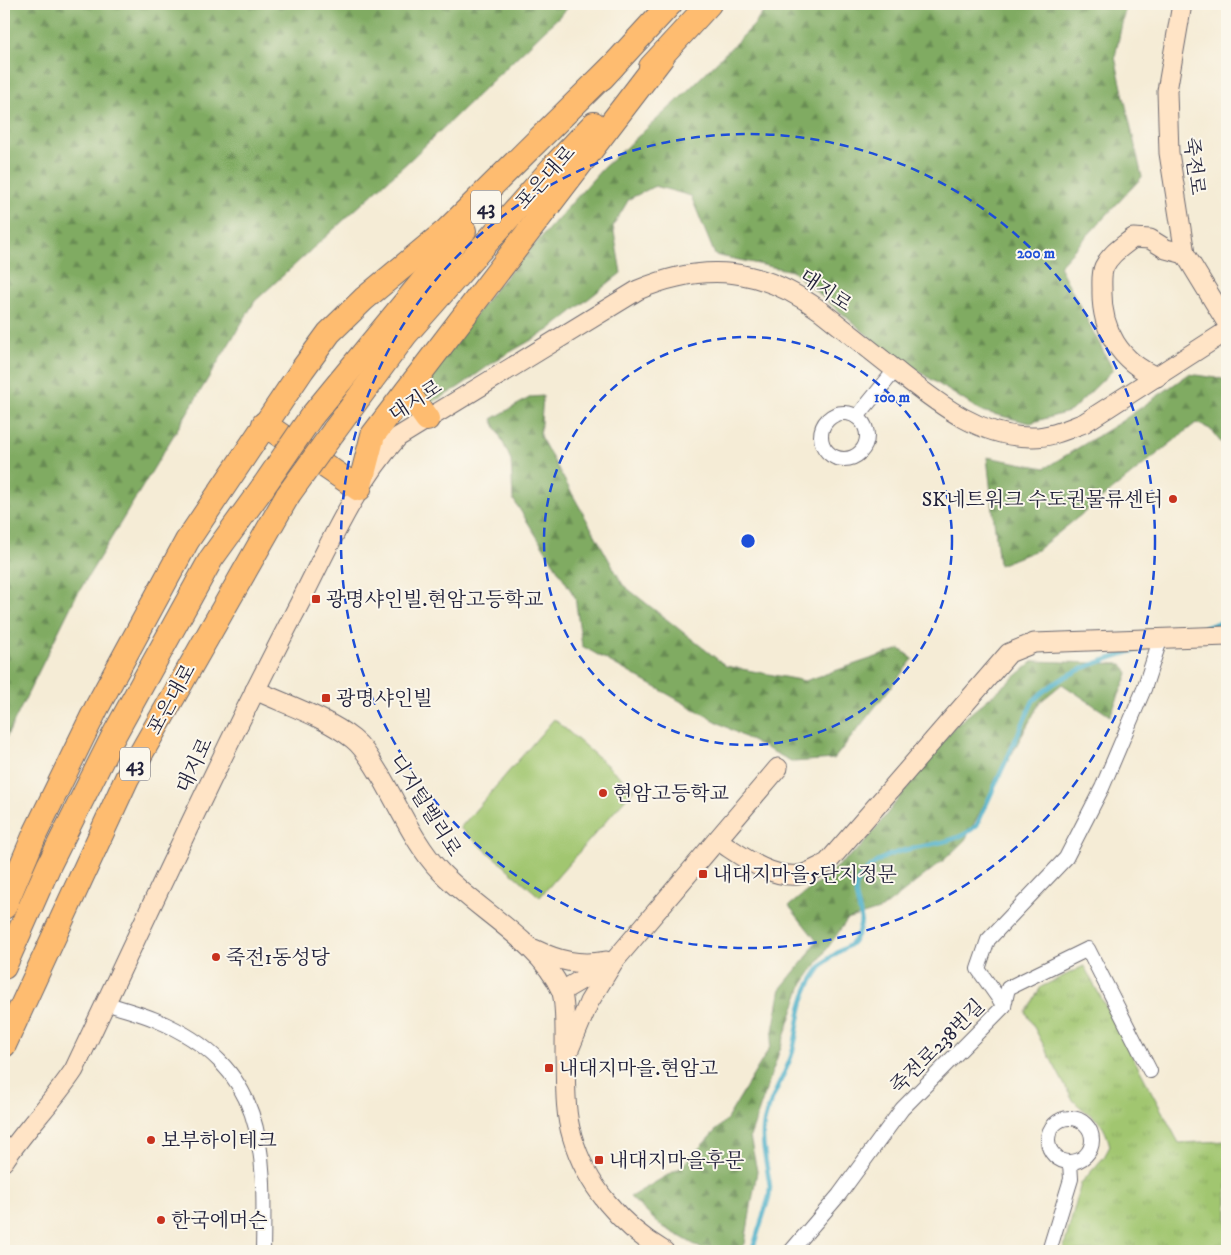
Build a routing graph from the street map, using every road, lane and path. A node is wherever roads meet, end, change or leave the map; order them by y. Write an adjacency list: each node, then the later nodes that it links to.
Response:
1 (670, 4): 5 (highway, 포은대로 / 43)
2 (709, 4): 4 (highway, 포은대로 / 43)
3 (1182, 4): 6 (street, 죽전로)
4 (662, 57): 11 (highway); 28 (highway, 포은대로 / 43, bridge)
5 (613, 66): 14 (highway); 24 (highway, 포은대로 / 43, bridge)
6 (1185, 254): 7 (street, 죽전로); 10 (street)
7 (1227, 323)
8 (1227, 331): 10 (street, 대지로)
9 (896, 369): 10 (street, 대지로); 12 (street); 13 (street, 대지로)
10 (1157, 377)
11 (407, 391): 13 (highway); 15 (highway)
12 (857, 417): 12 (street)
13 (427, 419): 15 (street, 대지로)
14 (264, 424): 15 (highway); 21 (highway)
15 (359, 489): 18 (street, 대지로)
16 (1227, 636): 17 (street)
17 (1158, 644): 20 (street); 27 (street, 죽전로238번길)
18 (255, 690): 22 (street, 디지털벨리로); 26 (street, 대지로)
19 (778, 768): 20 (street)
20 (717, 840): 23 (street)
21 (4, 907)
22 (527, 946): 23 (street); 25 (street, 디지털벨리로)
23 (615, 960): 25 (street); 29 (street)
24 (4, 967)
25 (562, 991): 29 (street)
26 (106, 1004): 31 (street, 대지로); 34 (street)
27 (1004, 1006): 30 (street); 35 (street, 죽전로238번길)
28 (4, 1045)
29 (565, 1058): 33 (street)
30 (1150, 1071)
31 (4, 1161)
32 (1070, 1162): 36 (street)
33 (657, 1247)
34 (263, 1251)
35 (791, 1251)
36 (1049, 1251)

